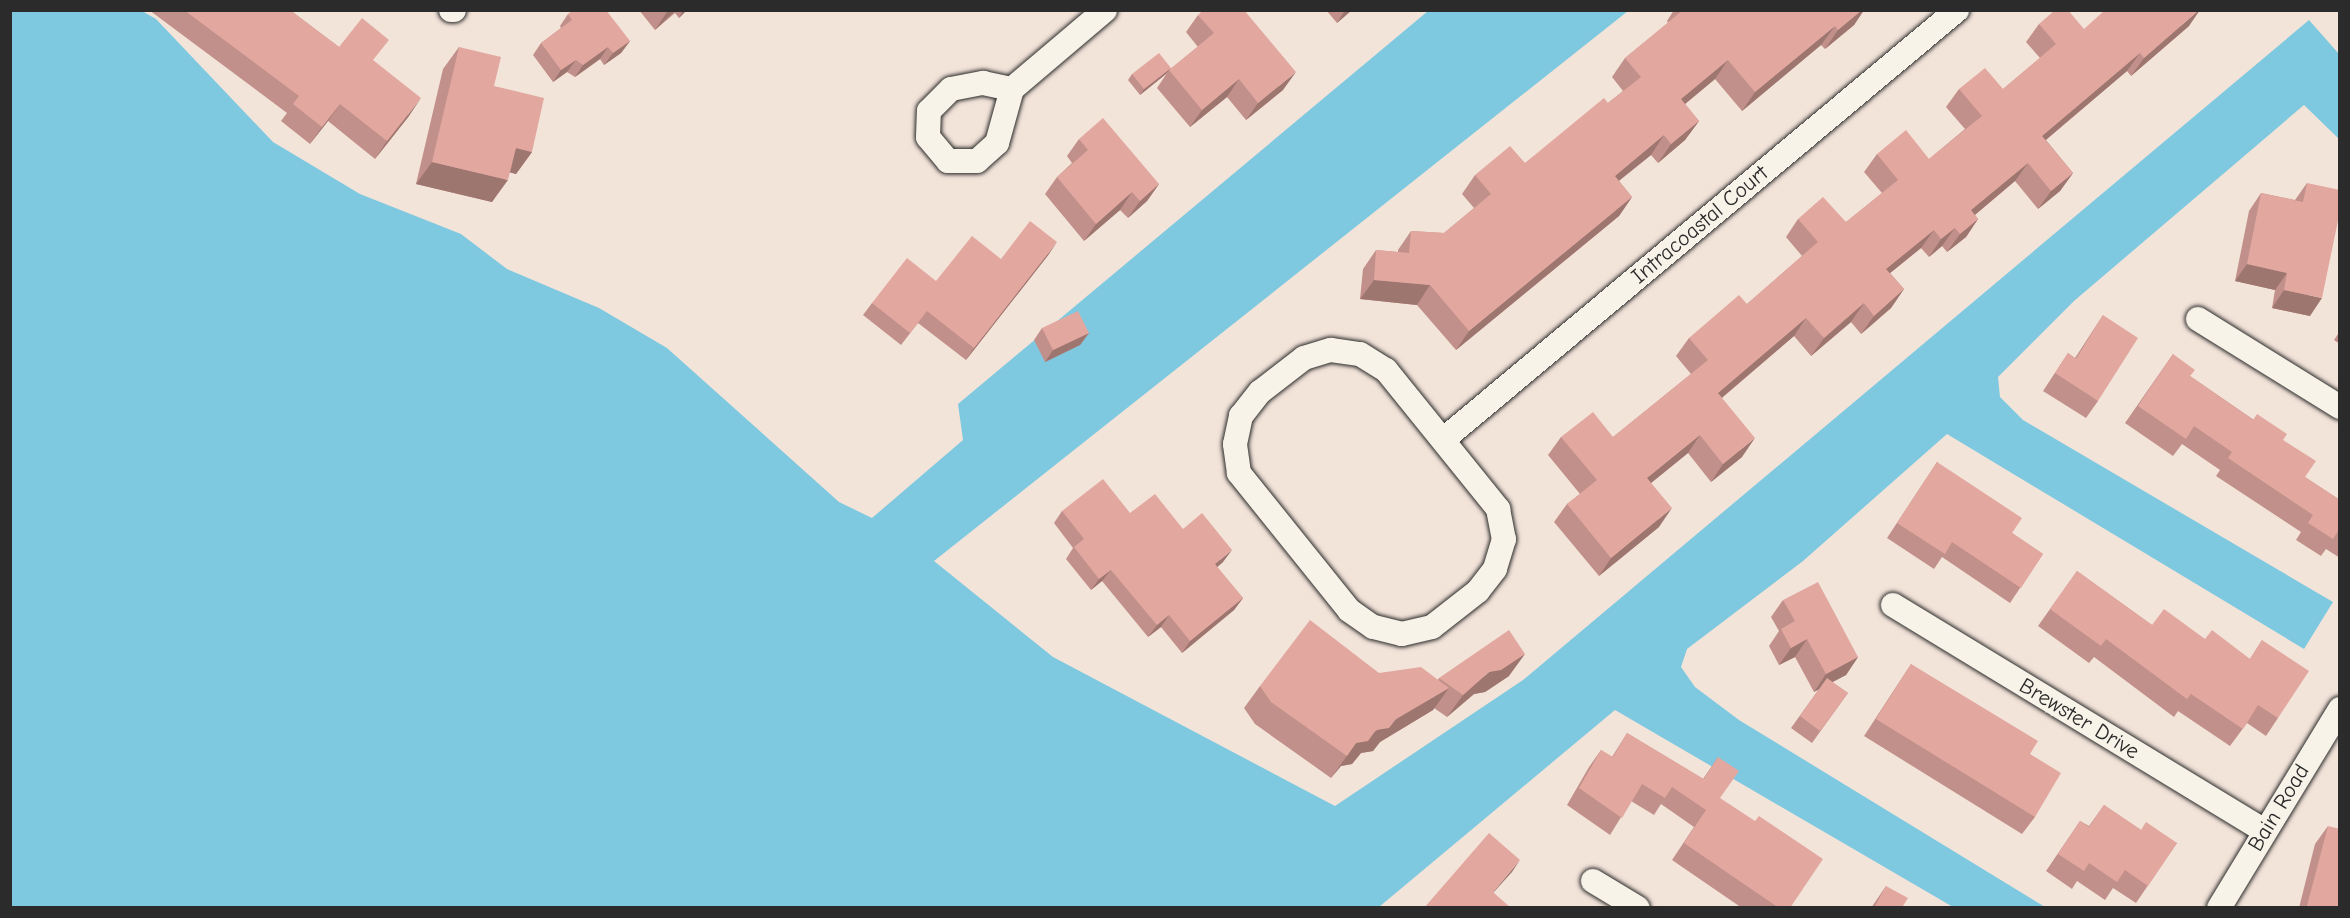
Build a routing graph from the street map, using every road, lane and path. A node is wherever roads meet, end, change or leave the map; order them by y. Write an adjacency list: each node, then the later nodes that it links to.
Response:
1 (1105, 10): 3 (street)
2 (1957, 10): 6 (street, Intracoastal Court)
3 (1012, 88)
4 (2198, 319): 5 (street)
5 (2340, 407)
6 (1444, 439): 6 (street)
7 (1893, 605): 9 (street, Brewster Drive)
8 (2340, 710): 9 (street, Bain Road)
9 (2265, 831): 12 (street, Bain Road)
10 (1593, 881): 11 (street)
11 (1638, 908)
12 (2219, 908)

